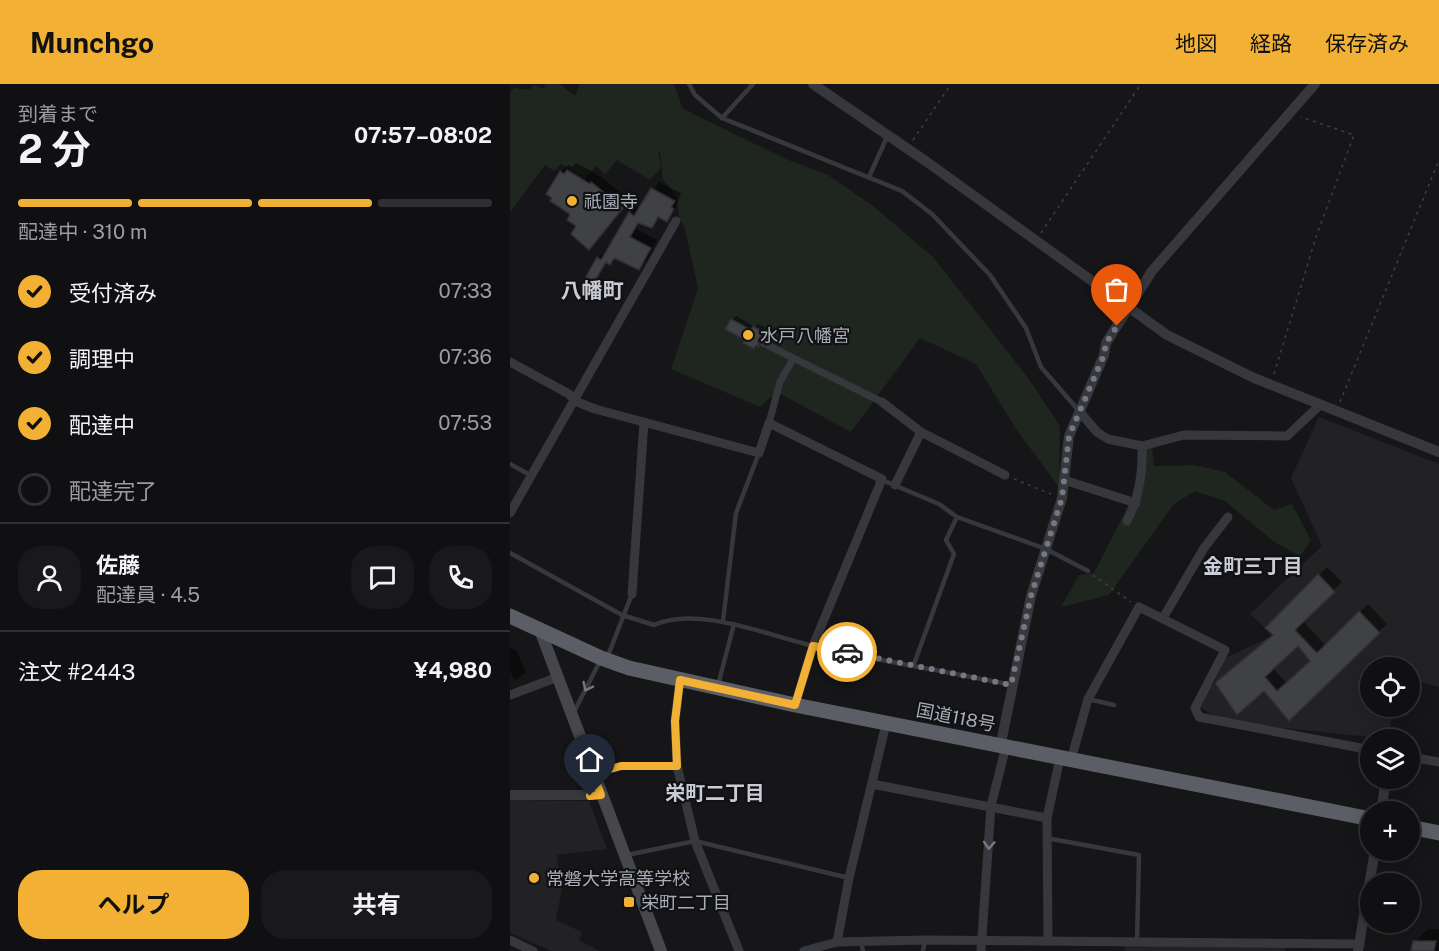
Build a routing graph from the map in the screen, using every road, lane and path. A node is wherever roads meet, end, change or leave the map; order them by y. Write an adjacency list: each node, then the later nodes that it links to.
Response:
1 (689, 84): 8 (lane)
2 (753, 84): 8 (lane)
3 (813, 84): 9 (street)
4 (951, 84): 10 (path)
5 (1141, 84): 14 (path)
6 (1315, 84): 7 (street)
7 (1289, 112): 15 (street); 19 (path)
8 (722, 118): 12 (lane)
9 (888, 134): 10 (street); 12 (lane)
10 (908, 148): 14 (street)
11 (1439, 160): 24 (path)
12 (868, 177): 23 (lane)
13 (676, 221): 20 (street)
14 (1035, 242): 15 (street)
15 (1127, 309): 19 (street); 23 (street)
16 (763, 343): 17 (street)
17 (793, 359): 21 (street); 26 (street)
18 (510, 362): 20 (street)
19 (1271, 384): 22 (street)
20 (575, 401): 25 (street); 32 (street)
21 (882, 402): 27 (street)
22 (1320, 405): 24 (street); 28 (street)
23 (1079, 411): 28 (street); 35 (street)
24 (1336, 411): 29 (street)
25 (644, 422): 30 (street); 46 (street)
26 (769, 423): 30 (street); 34 (street)
27 (921, 432): 33 (street); 36 (street)
28 (1142, 446): 38 (street)
29 (1439, 452)
30 (759, 453): 51 (lane)
31 (510, 464): 32 (lane)
32 (530, 475): 39 (street)
33 (1005, 475): 37 (path)
34 (882, 479): 36 (lane); 54 (street)
35 (1064, 480): 37 (street); 38 (street)
36 (895, 485): 40 (lane)
37 (1062, 498): 43 (street)
38 (1136, 503): 42 (street)
39 (510, 513)
40 (957, 517): 43 (lane); 56 (lane)
41 (1228, 517): 50 (street)
42 (1127, 521)
43 (1046, 549): 45 (lane); 59 (street)
44 (510, 553): 48 (lane)
45 (1088, 571): 47 (path)
46 (632, 594): 48 (lane)
47 (1139, 607): 50 (street); 62 (street)
48 (622, 615): 51 (lane); 55 (lane)
49 (510, 616): 53 (highway, 国道118号)
50 (1163, 618): 68 (street)
51 (723, 621): 52 (lane)
52 (734, 624): 54 (lane); 60 (lane)
53 (540, 630): 55 (highway, 国道118号); 57 (main road)
54 (813, 646): 56 (lane); 63 (street)
55 (604, 659): 58 (highway, 国道118号); 65 (lane, one-way to 65)
56 (914, 664): 59 (lane)
57 (558, 677): 61 (street); 65 (main road)
58 (680, 680): 60 (highway, 国道118号); 72 (street)
59 (1011, 685): 67 (street)
60 (717, 688): 63 (highway, 国道118号)
61 (510, 695)
62 (1088, 699): 64 (lane); 69 (street)
63 (795, 705): 66 (highway, 国道118号)
64 (1114, 705)
65 (572, 715): 73 (main road)
66 (886, 724): 67 (highway, 国道118号); 74 (street)
67 (1003, 746): 69 (highway, 国道118号); 77 (street)
68 (1360, 748)
69 (1066, 759): 78 (highway, 国道118号); 79 (street)
70 (1420, 759): 71 (street)
71 (1439, 762)
72 (677, 766): 73 (lane); 83 (street)
73 (593, 774): 76 (main road)
74 (872, 784): 77 (street); 85 (street)
75 (510, 795): 76 (street)
76 (601, 795): 84 (main road)
77 (991, 806): 79 (street); 93 (street, one-way to 93)
78 (1360, 817)
79 (1047, 818): 82 (street)
80 (1420, 829): 81 (highway)
81 (1439, 832)
82 (1046, 838): 89 (street); 90 (lane)
83 (695, 841): 84 (lane); 85 (lane); 98 (street)
84 (624, 856): 97 (main road)
85 (849, 878): 91 (street)
86 (1362, 933): 95 (street)
87 (510, 940): 96 (street)
88 (925, 940): 92 (street); 93 (street); 100 (lane)
89 (1048, 941): 90 (street); 94 (street)
90 (1137, 941): 95 (street)
91 (837, 942): 92 (street); 99 (street)
92 (862, 946)
93 (981, 946): 94 (street)
94 (1020, 946)
95 (1359, 948)
96 (533, 951)
97 (661, 951)
98 (739, 951)
99 (804, 951)
100 (923, 951)

